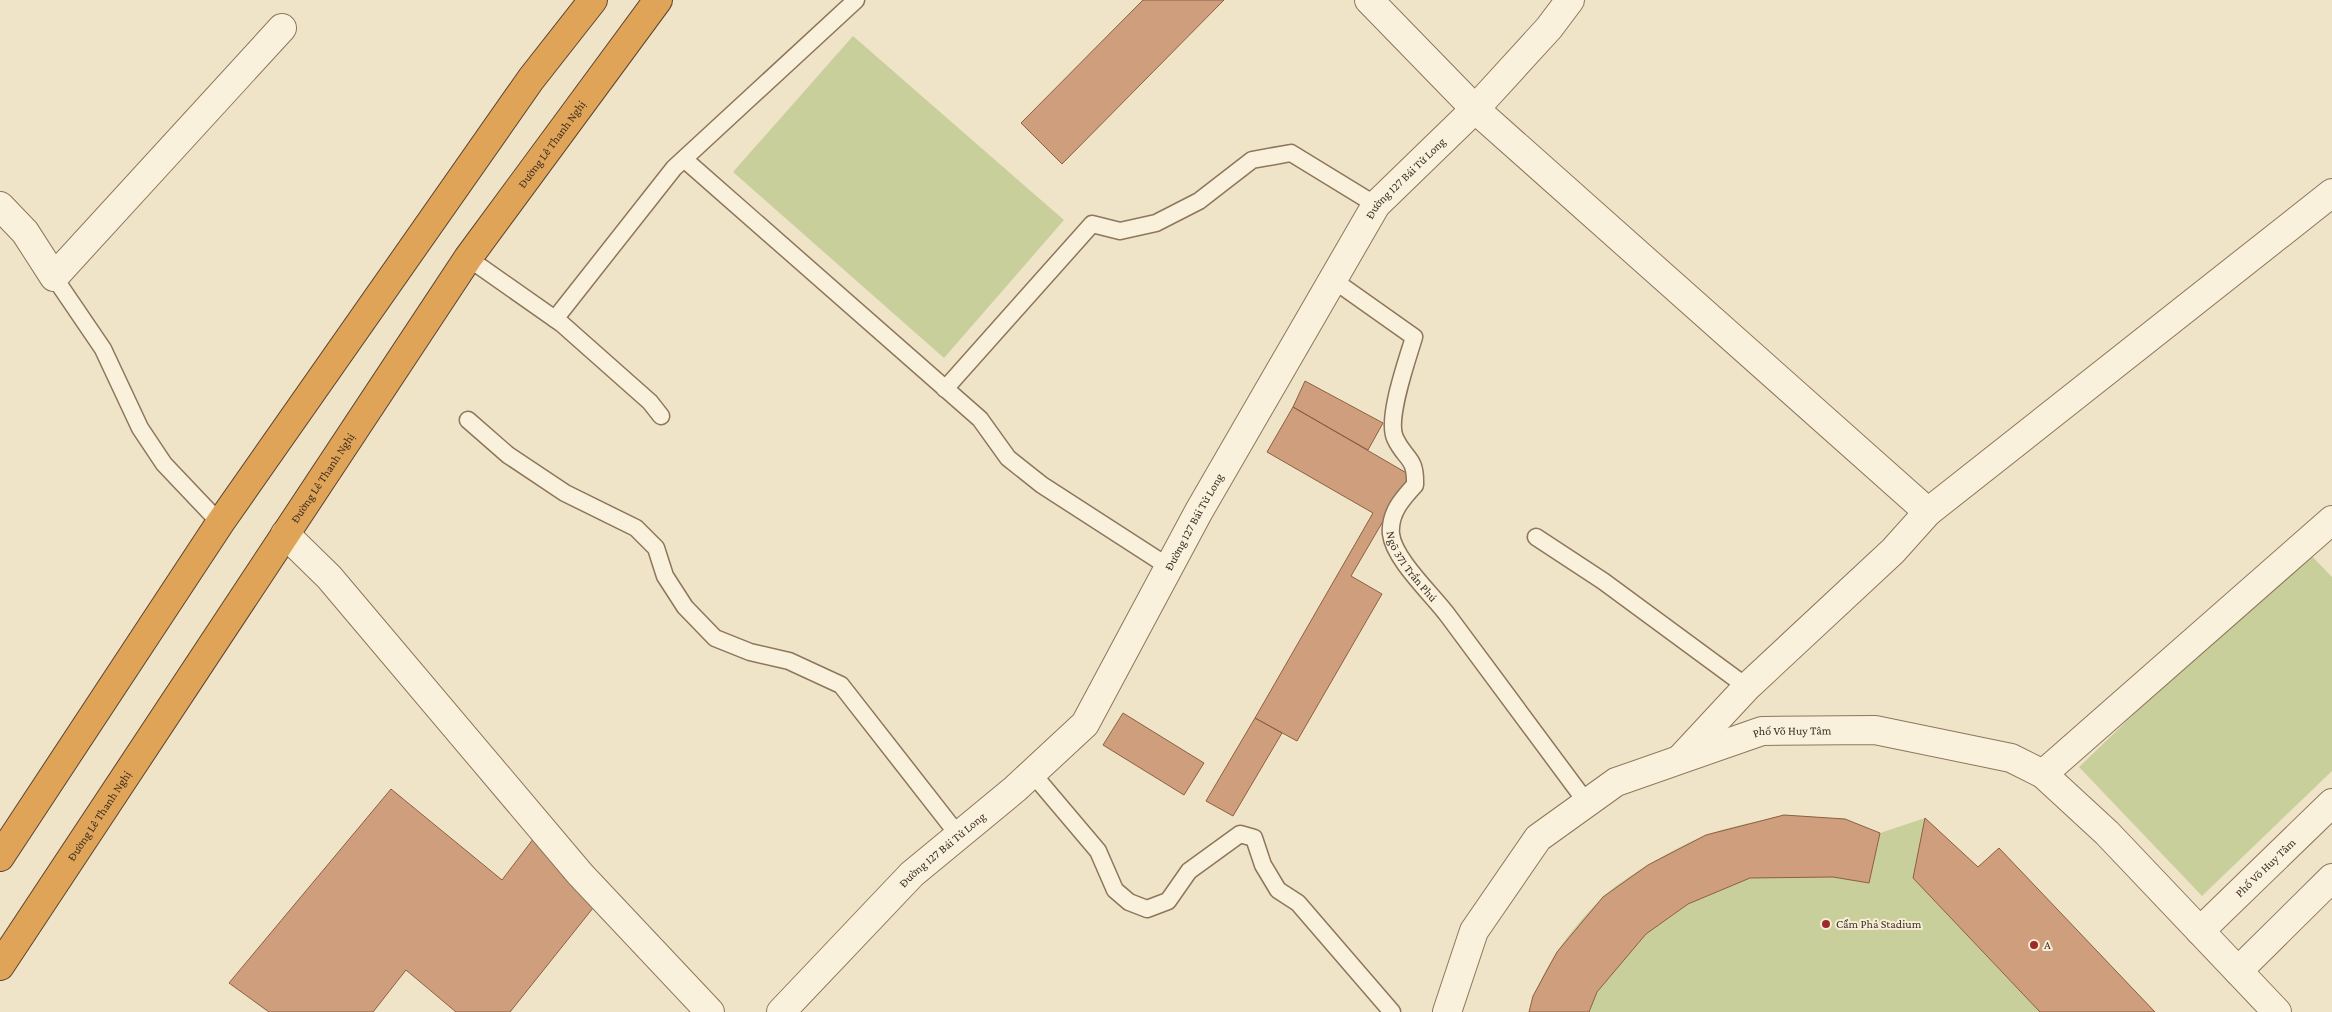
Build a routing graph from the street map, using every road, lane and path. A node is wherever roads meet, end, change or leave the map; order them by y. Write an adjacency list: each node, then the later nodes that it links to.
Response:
1 (593, 0): 21 (highway)
2 (658, 0): 12 (highway, Đường Lê Thanh Nghị)
3 (856, 0): 8 (lane)
4 (1369, 0): 7 (street)
5 (1570, 0): 7 (street, Đường 127 Bái Tử Long)
6 (282, 28): 13 (street)
7 (1475, 109): 10 (street, Đường 127 Bái Tử Long); 19 (street)
8 (684, 159): 15 (lane); 16 (lane)
9 (2332, 193): 19 (street)
10 (1376, 205): 14 (street, Đường 127 Bái Tử Long); 16 (lane)
11 (0, 206): 13 (street)
12 (468, 258): 15 (lane); 22 (highway, Đường Lê Thanh Nghị)
13 (54, 278): 21 (lane)
14 (1332, 279): 24 (street, Đường 127 Bái Tử Long); 29 (lane, Ngõ 371 Trần Phú)
15 (555, 319): 17 (lane)
16 (945, 389): 24 (lane)
17 (661, 416)
18 (468, 420): 31 (lane)
19 (1928, 512): 25 (street)
20 (2332, 520): 28 (street)
21 (220, 523): 32 (highway)
22 (285, 534): 35 (highway, Đường Lê Thanh Nghị); 37 (street)
23 (1536, 537): 25 (lane)
24 (1169, 567): 27 (street, Đường 127 Bái Tử Long)
25 (1747, 687): 26 (street)
26 (1678, 760): 28 (street, Phố Võ Huy Tâm); 29 (street, Phố Võ Huy Tâm)
27 (1032, 773): 31 (street, Đường 127 Bái Tử Long); 39 (lane)
28 (2043, 774): 34 (street, Phố Võ Huy Tâm)
29 (1587, 803): 40 (street, Phố Võ Huy Tâm)
30 (2332, 803): 34 (street, Phố Võ Huy Tâm)
31 (958, 836): 38 (street, Đường 127 Bái Tử Long)
32 (0, 857)
33 (2332, 878): 36 (street)
34 (2200, 931): 36 (street, Phố Võ Huy Tâm)
35 (0, 966)
36 (2238, 971): 41 (street, Phố Võ Huy Tâm)
37 (710, 1012)
38 (781, 1012)
39 (1392, 1012)
40 (1448, 1012)
41 (2277, 1012)

